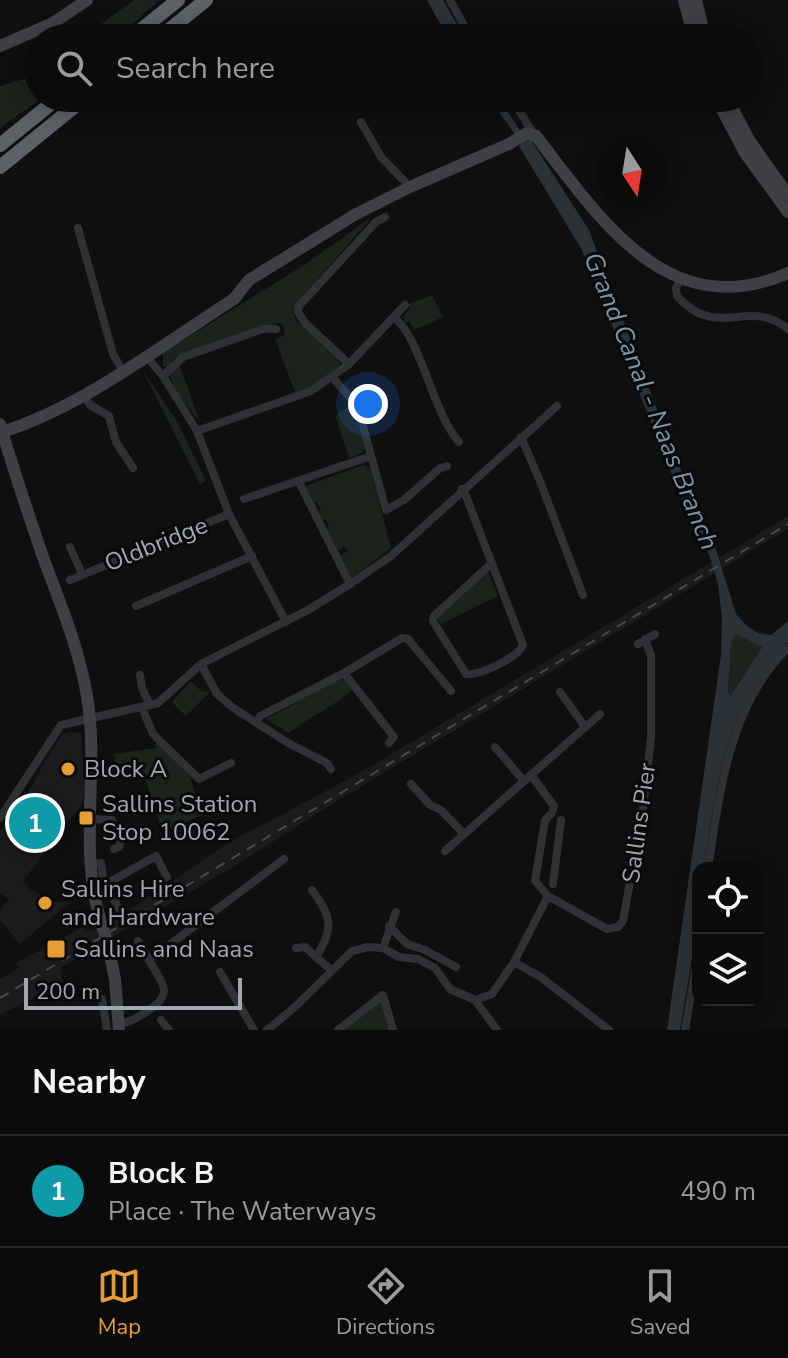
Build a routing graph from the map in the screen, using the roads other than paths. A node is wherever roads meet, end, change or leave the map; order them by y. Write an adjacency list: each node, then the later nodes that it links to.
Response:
1 (87, 0): 7 (street)
2 (178, 0): 8 (highway)
3 (206, 0): 9 (highway)
4 (450, 0): 10 (street)
5 (684, 0): 11 (street)
6 (696, 0): 12 (street)
7 (51, 24)
8 (148, 24)
9 (176, 24)
10 (463, 24)
11 (690, 24)
12 (702, 24)
13 (24, 36): 14 (street)
14 (0, 46)
15 (41, 112): 22 (highway)
16 (68, 112): 23 (highway)
17 (518, 112): 21 (street)
18 (723, 112): 26 (street)
19 (734, 112): 25 (street)
20 (361, 122): 24 (street)
21 (530, 134): 24 (street); 30 (street)
22 (0, 145)
23 (0, 167)
24 (410, 187): 35 (street)
25 (788, 195)
26 (788, 212)
27 (385, 217): 36 (street)
28 (78, 228): 37 (street)
29 (788, 273): 30 (street)
30 (680, 279): 34 (street)
31 (405, 305): 32 (street)
32 (394, 317): 36 (street); 45 (street)
33 (276, 329): 38 (street)
34 (788, 329)
35 (146, 356): 37 (street); 38 (street, Oldbridge)
36 (349, 364): 39 (street)
37 (123, 371): 40 (street)
38 (163, 376): 43 (street, Oldbridge)
39 (333, 378): 43 (street); 46 (street)
40 (84, 396): 42 (street); 48 (street)
41 (557, 406): 44 (street)
42 (1, 428): 73 (street)
43 (197, 431): 52 (street, Oldbridge)
44 (521, 437): 50 (street); 61 (street)
45 (459, 442)
46 (371, 456): 47 (street); 49 (street)
47 (447, 466)
48 (133, 468)
49 (299, 482): 51 (street); 55 (street)
50 (462, 489): 57 (street); 60 (street)
51 (244, 499)
52 (229, 514): 56 (street, Oldbridge); 58 (street, Oldbridge)
53 (70, 547): 58 (street, Oldbridge)
54 (344, 550): 55 (street)
55 (334, 554): 60 (street)
56 (252, 556): 62 (street); 63 (street, Oldbridge)
57 (492, 563): 57 (street)
58 (82, 574): 59 (street, Oldbridge)
59 (70, 580)
60 (350, 584): 63 (street)
61 (583, 595)
62 (136, 606)
63 (286, 622): 66 (street)
64 (655, 634): 97 (street, Sallins Pier)
65 (788, 648): 91 (street)
66 (201, 664): 71 (street); 74 (street)
67 (344, 673): 69 (street); 74 (street); 76 (street)
68 (140, 675): 71 (street)
69 (451, 691)
70 (560, 692): 75 (street)
71 (146, 707): 73 (street); 78 (street)
72 (600, 714): 75 (street)
73 (90, 718): 82 (street); 83 (street)
74 (256, 722): 79 (street)
75 (585, 727): 80 (street)
76 (389, 743)
77 (495, 747): 80 (street)
78 (231, 763)
79 (331, 769)
80 (527, 778): 85 (street); 86 (street)
81 (411, 784): 85 (street)
82 (0, 818)
83 (91, 819): 88 (street); 92 (street)
84 (561, 820): 87 (street)
85 (464, 834): 89 (street)
86 (542, 840): 87 (street); 97 (street)
87 (558, 842): 95 (street)
88 (114, 849)
89 (445, 851)
90 (284, 859): 101 (street)
91 (709, 862)
92 (91, 864): 94 (street); 117 (street, bridge)
93 (167, 877): 94 (street)
94 (106, 884): 99 (street)
95 (553, 884)
96 (312, 890): 106 (street)
97 (548, 896): 108 (street)
98 (204, 906): 101 (street)
99 (119, 909)
100 (396, 912): 102 (street)
101 (210, 916): 107 (street)
102 (389, 926): 105 (street); 109 (street)
103 (138, 941): 107 (street)
104 (296, 948): 106 (street)
105 (383, 948): 110 (street); 114 (street)
106 (316, 956): 110 (street)
107 (149, 960): 117 (street)
108 (514, 962): 114 (street); 124 (street)
109 (456, 967)
110 (331, 970): 116 (street)
111 (220, 972): 119 (street)
112 (692, 989): 125 (street)
113 (102, 999): 117 (street)
114 (475, 1000): 123 (street)
115 (161, 1020): 118 (street)
116 (278, 1026): 120 (street)
117 (115, 1028)
118 (169, 1030)
119 (254, 1030)
120 (267, 1030)
121 (338, 1030): 122 (street)
122 (393, 1030)
123 (497, 1030)
124 (609, 1030)
125 (685, 1030)

